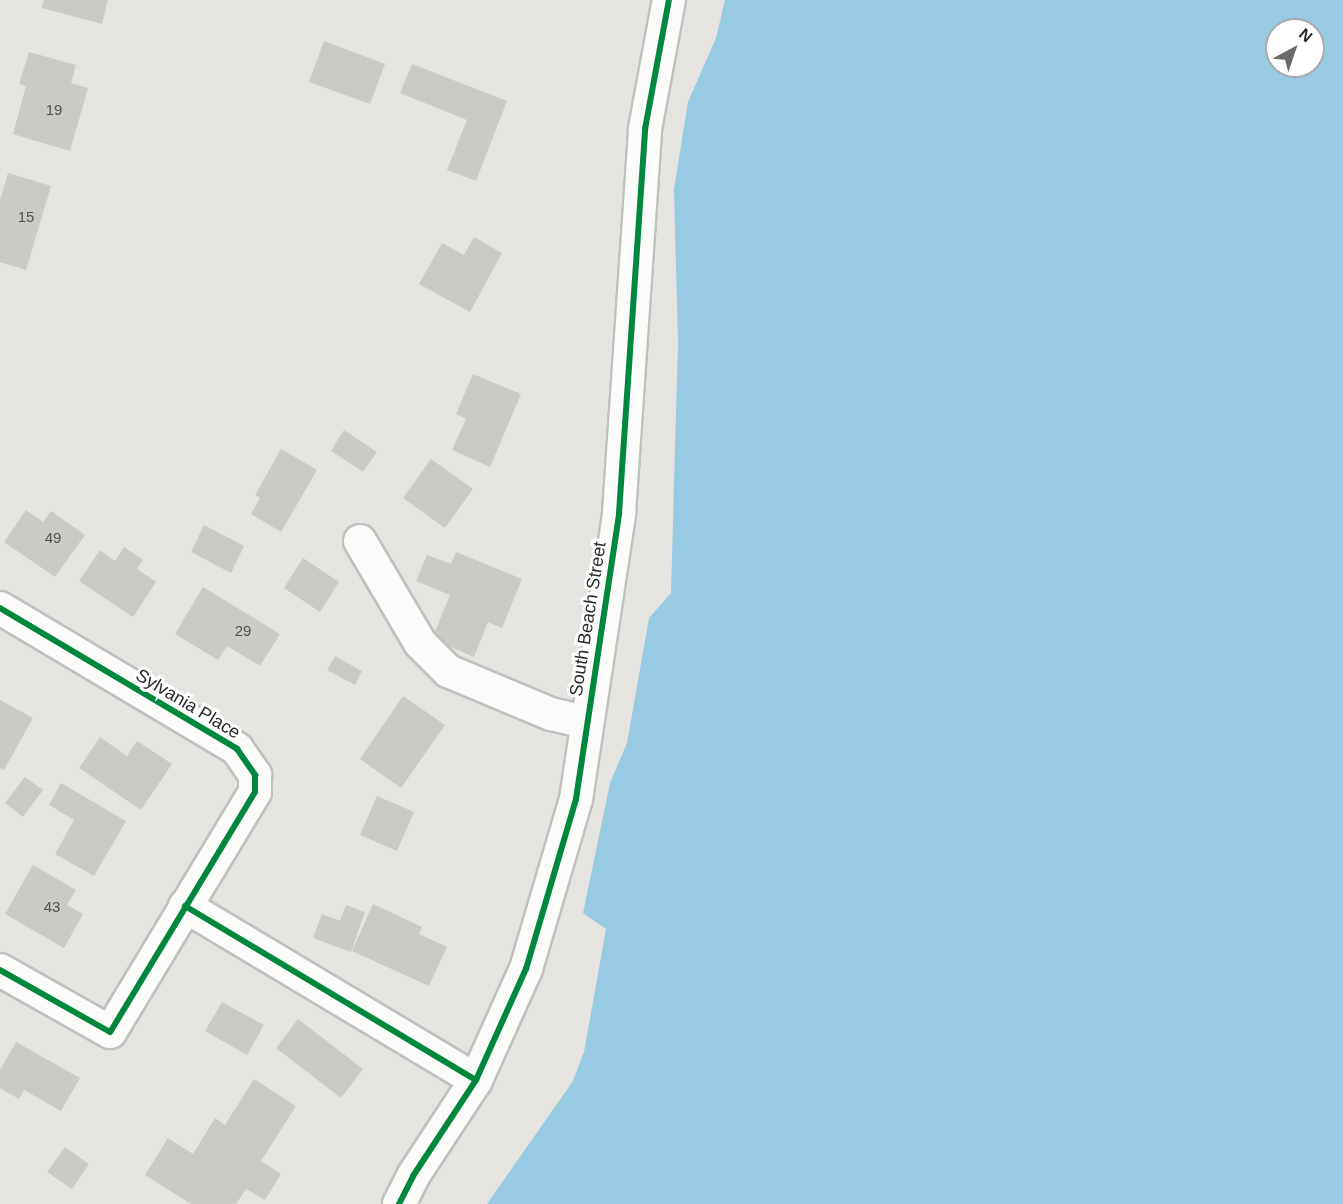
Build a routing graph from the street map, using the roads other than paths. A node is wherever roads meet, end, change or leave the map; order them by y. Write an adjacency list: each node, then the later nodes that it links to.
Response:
1 (669, 0): 4 (street, South Beach Street)
2 (360, 541): 4 (street)
3 (0, 608): 5 (street, Sylvania Place)
4 (587, 722): 7 (street, South Beach Street)
5 (185, 906): 6 (street, Sylvania Place); 7 (street)
6 (0, 970)
7 (476, 1080): 8 (street, South Beach Street)
8 (399, 1204)

